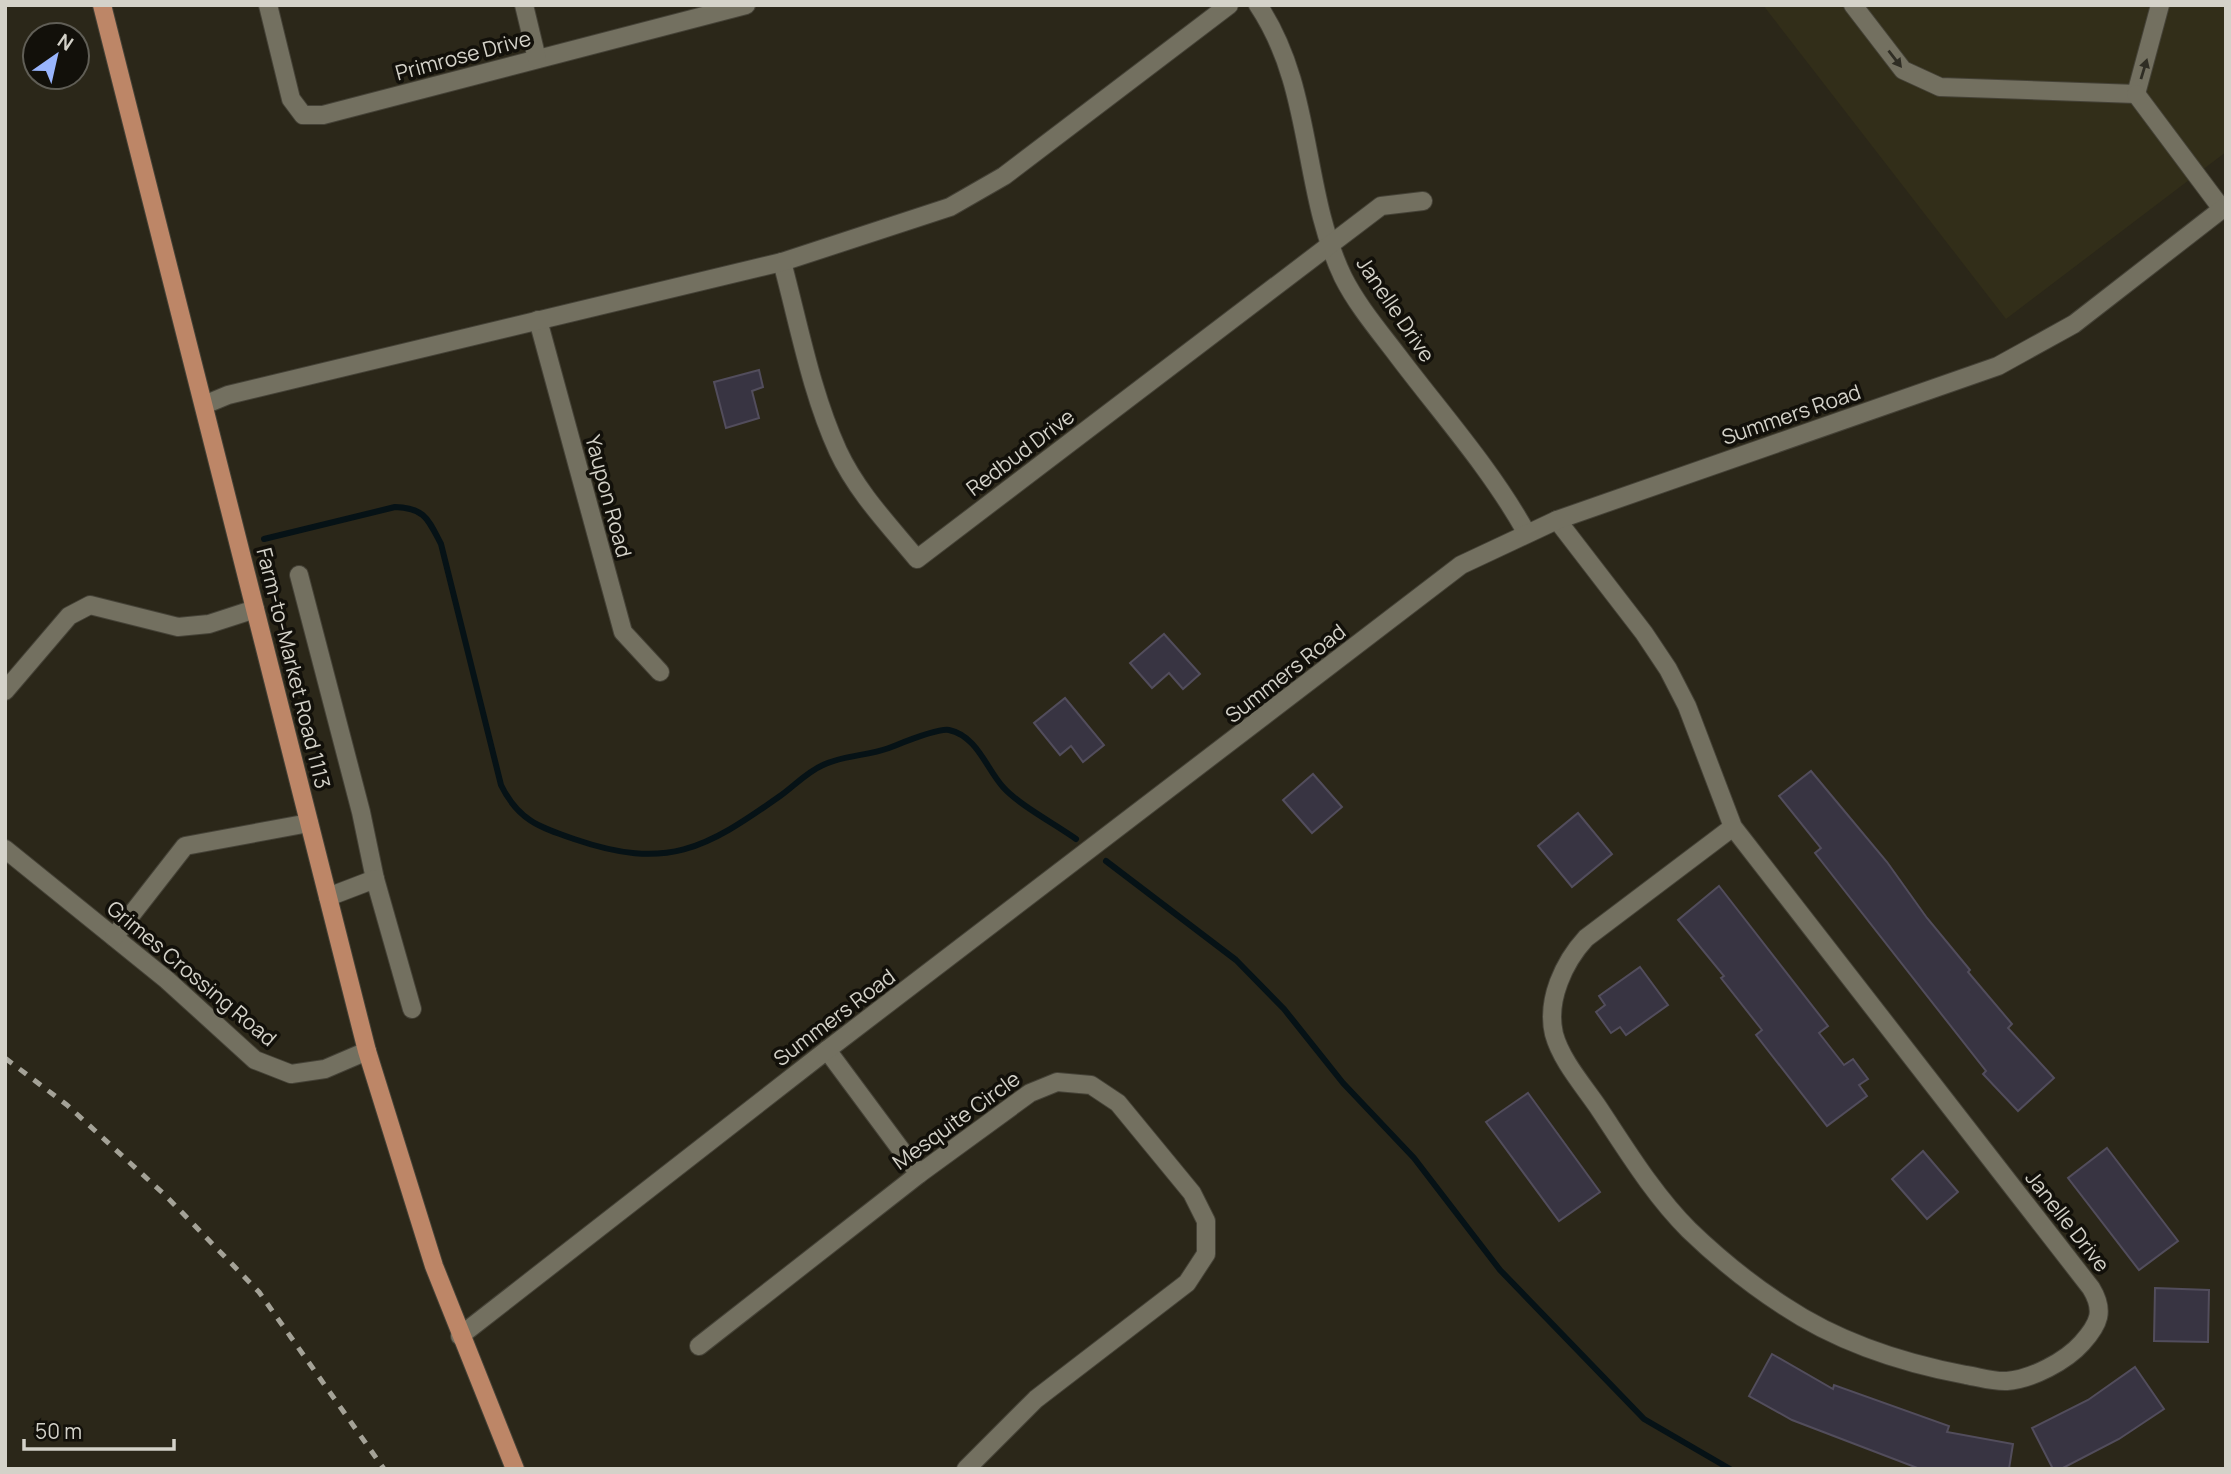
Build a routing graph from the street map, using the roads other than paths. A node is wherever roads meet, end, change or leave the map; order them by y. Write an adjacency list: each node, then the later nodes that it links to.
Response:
1 (102, 5): 16 (main road, Farm-to-Market Road 1113)
2 (268, 5): 9 (street, Primrose Drive)
3 (524, 5): 9 (street)
4 (746, 5): 9 (street, Primrose Drive)
5 (1229, 5): 14 (street)
6 (1258, 5): 13 (street, Janelle Drive)
7 (1853, 5): 10 (street, one-way to 10)
8 (2160, 5): 10 (street, one-way to 8)
9 (537, 59)
10 (2136, 94): 12 (street)
11 (1423, 201): 13 (street, Redbud Drive)
12 (2224, 208): 17 (street, Summers Road)
13 (1330, 244): 14 (street, Redbud Drive); 18 (street, Janelle Drive)
14 (782, 262): 15 (street)
15 (538, 320): 16 (street); 21 (street, Yaupon Road)
16 (204, 405): 20 (main road, Farm-to-Market Road 1113)
17 (1557, 520): 18 (street, Summers Road); 24 (street, Janelle Drive)
18 (1526, 532): 30 (street, Summers Road)
19 (299, 575): 26 (street)
20 (255, 609): 22 (street); 23 (main road, Farm-to-Market Road 1113)
21 (660, 672)
22 (5, 691)
23 (309, 823): 27 (main road, Farm-to-Market Road 1113); 28 (street)
24 (1733, 827): 24 (street, Janelle Drive)
25 (5, 849): 28 (street, Grimes Crossing Road)
26 (374, 879): 27 (street); 29 (street)
27 (328, 897): 31 (main road, Farm-to-Market Road 1113)
28 (114, 937): 31 (street, Grimes Crossing Road)
29 (412, 1009)
30 (827, 1050): 32 (street); 33 (street, Summers Road)
31 (367, 1051): 33 (main road, Farm-to-Market Road 1113)
32 (919, 1174): 34 (street, Mesquite Circle); 36 (street, Mesquite Circle)
33 (460, 1336): 35 (main road, Farm-to-Market Road 1113)
34 (699, 1346)
35 (515, 1469)
36 (966, 1469)

